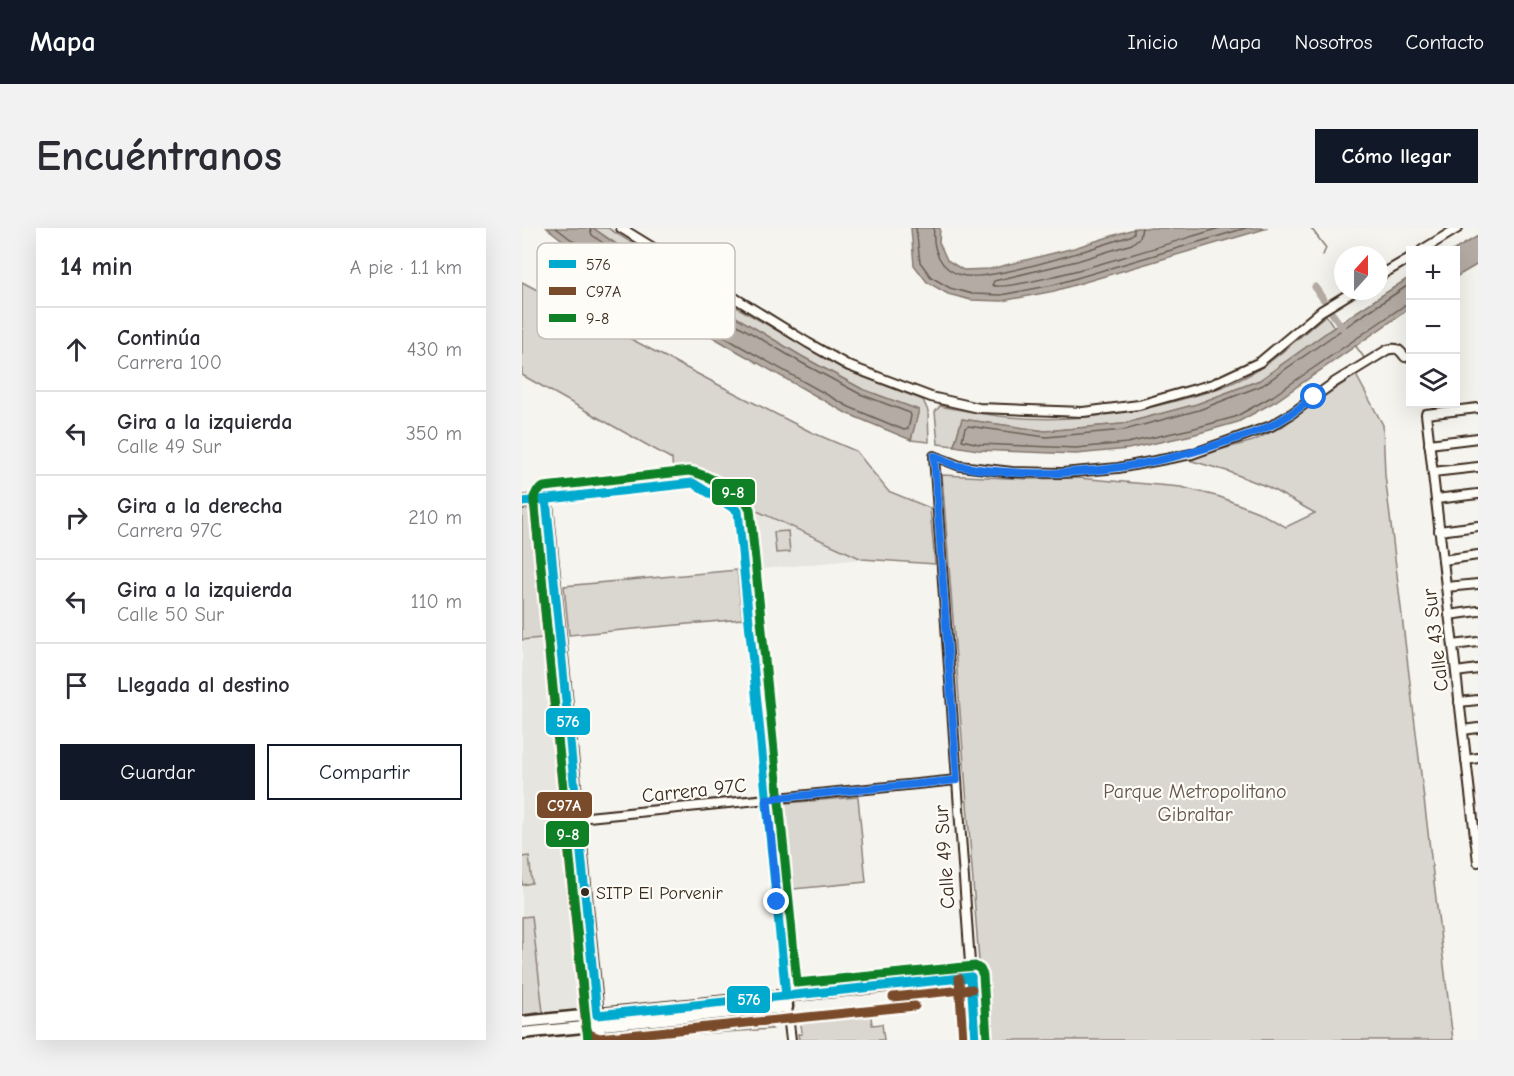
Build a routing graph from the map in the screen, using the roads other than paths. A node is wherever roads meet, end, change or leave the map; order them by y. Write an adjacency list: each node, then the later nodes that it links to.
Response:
1 (621, 228): 3 (street)
2 (1458, 228): 4 (street)
3 (645, 243)
4 (1429, 246)
5 (1406, 260): 6 (street)
6 (1388, 271)
7 (735, 298): 8 (street)
8 (1339, 300)
9 (1405, 357): 37 (street, Calle 49 Sur)
10 (1478, 408): 12 (street, Calle 43 Sur)
11 (1478, 438): 12 (street)
12 (1429, 444): 14 (street, Calle 43 Sur)
13 (1478, 467): 14 (street)
14 (1432, 472): 17 (street, Calle 43 Sur)
15 (1478, 494): 17 (street)
16 (546, 499): 18 (street); 39 (street); 41 (street)
17 (1436, 499): 20 (street, Calle 43 Sur)
18 (522, 502)
19 (1478, 526): 20 (street)
20 (1439, 531): 22 (street, Calle 43 Sur)
21 (1478, 555): 22 (street)
22 (1443, 560): 24 (street, Calle 43 Sur)
23 (1478, 584): 24 (street)
24 (1446, 587): 26 (street, Calle 43 Sur)
25 (1478, 612): 26 (street)
26 (1449, 615): 28 (street, Calle 43 Sur)
27 (1478, 642): 28 (street)
28 (1453, 645): 30 (street, Calle 43 Sur)
29 (1478, 669): 30 (street)
30 (1456, 672): 32 (street, Calle 43 Sur)
31 (1478, 700): 32 (street)
32 (1459, 702): 34 (street, Calle 43 Sur)
33 (1478, 728): 34 (street)
34 (1462, 730): 36 (street, Calle 43 Sur)
35 (1478, 758): 36 (street)
36 (1466, 760): 38 (street, Calle 43 Sur)
37 (957, 780): 39 (street, Carrera 97C); 44 (street, Calle 49 Sur)
38 (1474, 789): 40 (street, Calle 43 Sur)
39 (767, 799): 41 (street, Carrera 97C); 45 (street)
40 (1475, 814): 42 (street, Calle 43 Sur)
41 (578, 818): 46 (street)
42 (1477, 847): 43 (street, Calle 43 Sur)
43 (1478, 862)
44 (971, 977): 45 (street); 51 (street, Calle 49 Sur)
45 (787, 1002): 46 (street); 50 (street)
46 (598, 1020): 47 (street); 48 (street); 49 (street)
47 (522, 1023)
48 (522, 1033)
49 (600, 1040)
50 (791, 1040)
51 (975, 1040)

